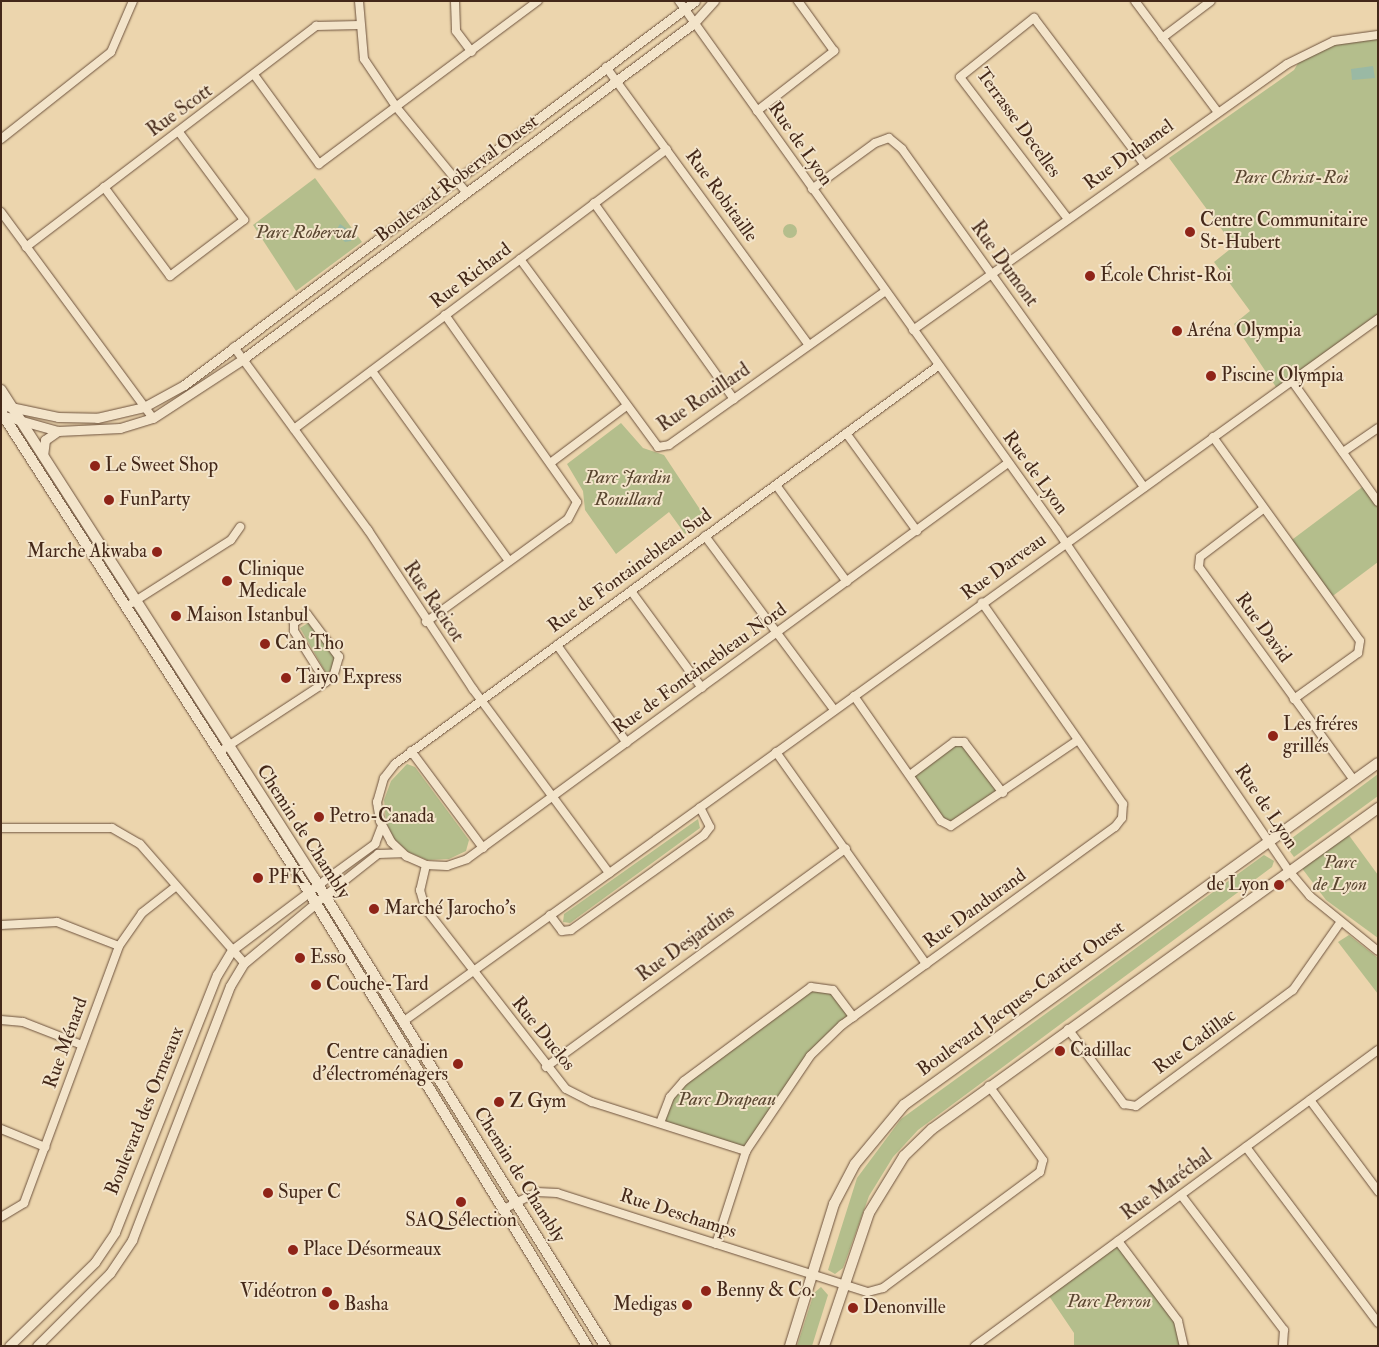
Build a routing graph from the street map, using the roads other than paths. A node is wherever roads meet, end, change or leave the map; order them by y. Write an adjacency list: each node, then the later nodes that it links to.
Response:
1 (133, 1): 24 (street)
2 (359, 1): 13 (street)
3 (455, 1): 16 (street)
4 (538, 1): 16 (street)
5 (679, 1): 11 (street, Rue de Lyon)
6 (695, 1): 11 (street, Boulevard Roberval Ouest)
7 (714, 1): 12 (street, Boulevard Roberval Ouest)
8 (798, 1): 21 (street)
9 (1135, 1): 15 (street)
10 (1210, 1): 15 (street)
11 (685, 9): 12 (street, Rue de Lyon); 17 (street, Boulevard Roberval Ouest)
12 (694, 23): 19 (street, Boulevard Roberval Ouest); 21 (street, Rue de Lyon)
13 (360, 25): 18 (street, Rue Scott); 20 (street)
14 (1378, 35): 22 (street, Rue Duhamel)
15 (1162, 38): 22 (street)
16 (472, 52): 20 (street)
17 (606, 67): 19 (street, Rue Robitaille); 27 (street, Boulevard Roberval Ouest)
18 (255, 76): 20 (street); 23 (street, Rue Scott)
19 (616, 80): 25 (street, Rue Robitaille); 30 (street, Boulevard Roberval Ouest)
20 (397, 108): 27 (street)
21 (757, 111): 29 (street, Rue de Lyon)
22 (1217, 112): 26 (street, Rue Duhamel)
23 (179, 132): 28 (street, Rue Scott); 28 (street)
24 (1, 139)
25 (667, 149): 31 (street, Rue Richard); 41 (street, Rue Robitaille)
26 (1144, 164): 33 (street, Rue Duhamel); 33 (street, Terrasse Decelles)
27 (456, 179): 30 (street); 42 (street, Boulevard Roberval Ouest)
28 (104, 187): 34 (street, Rue Scott)
29 (812, 190): 36 (street, Rue Dumont); 37 (street, Rue de Lyon)
30 (466, 192): 43 (street, Boulevard Roberval Ouest)
31 (594, 203): 35 (street, Rue Richard); 48 (street)
32 (1, 212): 34 (street)
33 (1068, 219): 36 (street, Rue Duhamel)
34 (26, 246): 50 (street)
35 (520, 259): 38 (street, Rue Richard); 51 (street, Rue Rouillard)
36 (991, 275): 40 (street, Rue Duhamel); 66 (street, Rue Dumont)
37 (884, 292): 40 (street, Rue de Lyon); 41 (street, Rue Rouillard)
38 (446, 315): 45 (street, Rue Richard); 63 (street)
39 (1378, 319): 46 (street, Rue Darveau)
40 (913, 330): 44 (street, Rue de Lyon)
41 (809, 345): 48 (street, Rue Rouillard)
42 (234, 347): 43 (street, Rue Racicot); 50 (street, Boulevard Roberval Ouest)
43 (243, 359): 54 (street, Boulevard Roberval Ouest); 57 (street, Rue Racicot)
44 (938, 366): 59 (street, Rue de Fontainebleau Sud); 64 (street, Rue de Lyon)
45 (372, 371): 57 (street, Rue Richard); 73 (street)
46 (1292, 380): 60 (street, Rue Darveau); 61 (street)
47 (1, 390): 52 (main road, Chemin de Chambly)
48 (734, 399): 51 (street, Rue Rouillard)
49 (1, 405): 52 (street, Boulevard Roberval Ouest)
50 (144, 407): 52 (street, Boulevard Roberval Ouest); 54 (street)
51 (625, 407): 63 (street)
52 (13, 408): 55 (main road, Chemin de Chambly)
53 (2, 414): 55 (street, Boulevard Roberval Ouest); 78 (main road, Chemin de Chambly)
54 (153, 418): 58 (street, Boulevard Roberval Ouest)
55 (21, 421): 58 (street, Boulevard Roberval Ouest); 62 (main road, Chemin de Chambly)
56 (1378, 428): 61 (street)
57 (294, 429): 79 (street, Rue Racicot)
58 (58, 431): 62 (street)
59 (846, 433): 65 (street, Rue de Fontainebleau Sud); 70 (street)
60 (1213, 438): 66 (street, Rue Darveau); 68 (street)
61 (1343, 452): 67 (street)
62 (43, 456): 76 (main road, Chemin de Chambly)
63 (553, 461): 73 (street)
64 (1008, 463): 70 (street, Rue de Fontainebleau Nord); 72 (street, Rue de Lyon)
65 (776, 485): 71 (street, Rue de Fontainebleau Sud); 74 (street)
66 (1144, 487): 72 (street, Rue Darveau)
67 (1378, 502)
68 (1263, 509): 85 (street, Rue David); 85 (street)
69 (240, 527): 76 (street)
70 (917, 530): 74 (street, Rue de Fontainebleau Nord)
71 (705, 536): 75 (street, Rue de Fontainebleau Sud); 80 (street)
72 (1065, 542): 77 (street, Rue Darveau); 102 (street, Rue de Lyon)
73 (509, 561): 79 (street)
74 (847, 582): 80 (street, Rue de Fontainebleau Nord)
75 (631, 591): 81 (street, Rue de Fontainebleau Sud); 83 (street)
76 (136, 600): 78 (street); 90 (main road, Chemin de Chambly)
77 (982, 603): 84 (street, Rue Darveau); 88 (street, Rue Dandurand)
78 (126, 607): 90 (main road, Chemin de Chambly)
79 (426, 622): 86 (street, Rue Racicot)
80 (777, 633): 83 (street, Rue de Fontainebleau Nord); 87 (street)
81 (557, 645): 86 (street, Rue de Fontainebleau Sud); 89 (street)
82 (326, 682): 82 (street); 90 (street)
83 (702, 688): 89 (street, Rue de Fontainebleau Nord)
84 (854, 696): 87 (street, Rue Darveau); 94 (street)
85 (1294, 699): 95 (street, Rue David)
86 (481, 700): 91 (street, Rue de Fontainebleau Sud); 97 (street, Rue Racicot)
87 (834, 710): 92 (street, Rue Darveau)
88 (1078, 740): 96 (street); 121 (street, Rue Dandurand)
89 (627, 742): 97 (street, Rue de Fontainebleau Nord)
90 (223, 749): 109 (main road, Chemin de Chambly); 111 (main road, Chemin de Chambly)
91 (411, 751): 100 (street, Rue de Fontainebleau Sud); 103 (street)
92 (776, 752): 98 (street, Rue Darveau); 104 (street)
93 (1378, 763): 95 (main road, Boulevard Jacques-Cartier Ouest)
94 (910, 775): 96 (street); 96 (street)
95 (1354, 780): 102 (main road, Boulevard Jacques-Cartier Ouest)
96 (1003, 793)
97 (553, 797): 103 (street, Rue de Fontainebleau Nord); 108 (street, Rue Racicot)
98 (700, 807): 108 (street, Rue Darveau); 114 (street)
99 (1378, 808): 107 (main road)
100 (382, 826): 105 (street); 109 (street)
101 (1, 828): 110 (street)
102 (1269, 841): 107 (street, Rue de Lyon); 144 (main road, Boulevard Jacques-Cartier Ouest)
103 (483, 848): 106 (street, Rue de Fontainebleau Nord)
104 (846, 848): 121 (street); 129 (street, Rue Desjardins)
105 (401, 853): 106 (street, Rue de Fontainebleau Nord); 112 (street)
106 (426, 865): 122 (street, Rue Duclos)
107 (1289, 871): 115 (street, Rue de Lyon); 126 (main road)
108 (609, 873): 114 (street, Rue Darveau)
109 (318, 885): 111 (street); 112 (main road, Chemin de Chambly)
110 (175, 887): 117 (street, Rue Ménard); 118 (street)
111 (309, 892): 113 (main road, Chemin de Chambly); 118 (street, Boulevard des Ormeaux)
112 (325, 896): 113 (street); 125 (main road, Chemin de Chambly)
113 (316, 903): 120 (street, Boulevard des Ormeaux); 140 (main road, Chemin de Chambly)
114 (550, 915): 122 (street, Rue Darveau)
115 (1340, 923): 119 (street, Rue de Lyon); 126 (street, Rue Cadillac)
116 (1, 925): 117 (street)
117 (119, 946): 127 (street, Rue Ménard)
118 (232, 950): 120 (street); 147 (street, Boulevard des Ormeaux)
119 (1378, 951)
120 (244, 963): 148 (street, Boulevard des Ormeaux)
121 (926, 964): 123 (street, Rue Dandurand)
122 (472, 972): 125 (street, Rue Darveau); 129 (street, Rue Duclos)
123 (853, 1017): 132 (street); 136 (street, Rue Dandurand)
124 (1, 1020): 127 (street)
125 (404, 1021): 139 (main road, Chemin de Chambly)
126 (1068, 1029): 130 (main road)
127 (82, 1045): 134 (street, Rue Ménard)
128 (1378, 1050): 131 (street, Rue Maréchal)
129 (546, 1067): 132 (street, Rue Duclos)
130 (989, 1086): 145 (main road); 145 (street, Rue Deschamps)
131 (1310, 1100): 135 (street, Rue Maréchal); 137 (street)
132 (660, 1123): 136 (street, Rue Duclos)
133 (1, 1129): 134 (street)
134 (45, 1147): 141 (street, Rue Ménard)
135 (1246, 1147): 138 (street, Rue Maréchal); 146 (street)
136 (746, 1150): 143 (street, Rue Dandurand)
137 (1378, 1191)
138 (1181, 1195): 142 (street, Rue Maréchal); 155 (street)
139 (515, 1203): 140 (street, Rue Deschamps); 143 (street, Rue Deschamps); 150 (main road, Chemin de Chambly)
140 (502, 1210): 149 (main road, Chemin de Chambly)
141 (1, 1217)
142 (1118, 1241): 153 (street, Rue Maréchal); 154 (street)
143 (716, 1244): 144 (street, Rue Deschamps)
144 (813, 1274): 145 (street, Rue Deschamps); 151 (main road, Boulevard Jacques-Cartier Ouest)
145 (846, 1284): 152 (main road)
146 (1378, 1323)
147 (9, 1346)
148 (37, 1346)
149 (587, 1346)
150 (605, 1346)
151 (790, 1346)
152 (824, 1346)
153 (975, 1346)
154 (1184, 1346)
155 (1283, 1346)

